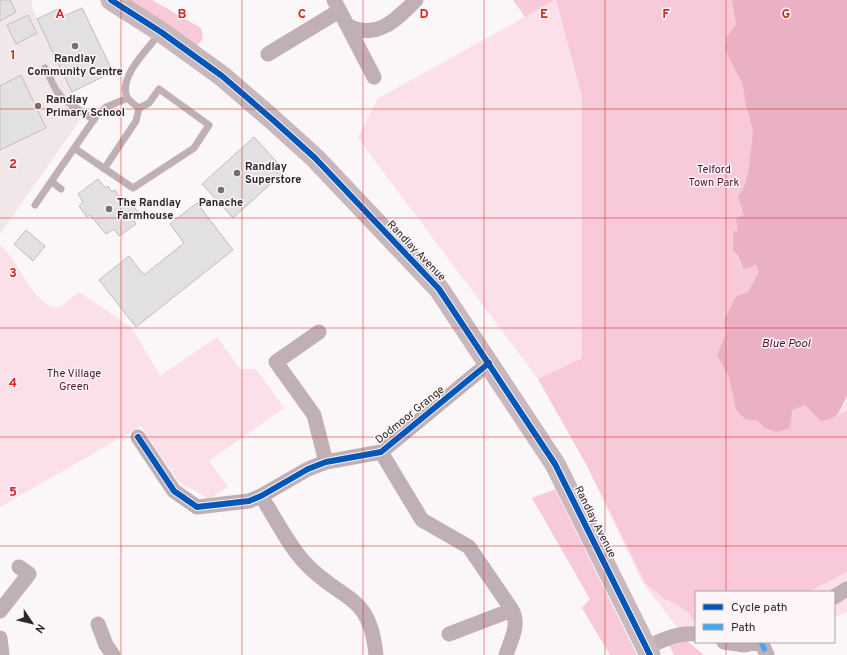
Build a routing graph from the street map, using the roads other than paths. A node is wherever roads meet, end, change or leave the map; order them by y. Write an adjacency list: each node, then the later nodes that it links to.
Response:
1 (111, 0): 5 (street, Randlay Avenue)
2 (416, 0): 4 (street)
3 (337, 5): 4 (street); 6 (street)
4 (347, 25): 8 (street)
5 (160, 32): 9 (lane); 18 (street, Randlay Avenue)
6 (268, 54)
7 (45, 68): 11 (lane)
8 (374, 77)
9 (128, 98): 10 (lane); 11 (lane)
10 (139, 108): 13 (lane); 13 (lane)
11 (94, 120): 12 (lane)
12 (74, 148): 13 (lane); 14 (lane)
13 (104, 168)
14 (52, 182): 15 (lane); 16 (lane)
15 (61, 189)
16 (35, 205)
17 (319, 332): 21 (street)
18 (490, 363): 20 (street, Dodmoor Grange); 35 (street, Randlay Avenue)
19 (138, 437): 22 (street, Dodmoor Grange)
20 (381, 452): 21 (street, Dodmoor Grange); 26 (street)
21 (326, 462): 22 (street, Dodmoor Grange)
22 (262, 496): 38 (street)
23 (19, 567): 27 (street)
24 (847, 589): 25 (street)
25 (835, 596)
26 (512, 610): 29 (street); 39 (street)
27 (0, 611)
28 (98, 624): 37 (street)
29 (449, 634)
30 (695, 634): 35 (street)
31 (0, 638): 36 (street)
32 (731, 643): 33 (street)
33 (755, 643)
34 (761, 643): 40 (street)
35 (648, 651)
36 (2, 655)
37 (113, 655)
38 (376, 655)
39 (506, 655)
40 (767, 655)

